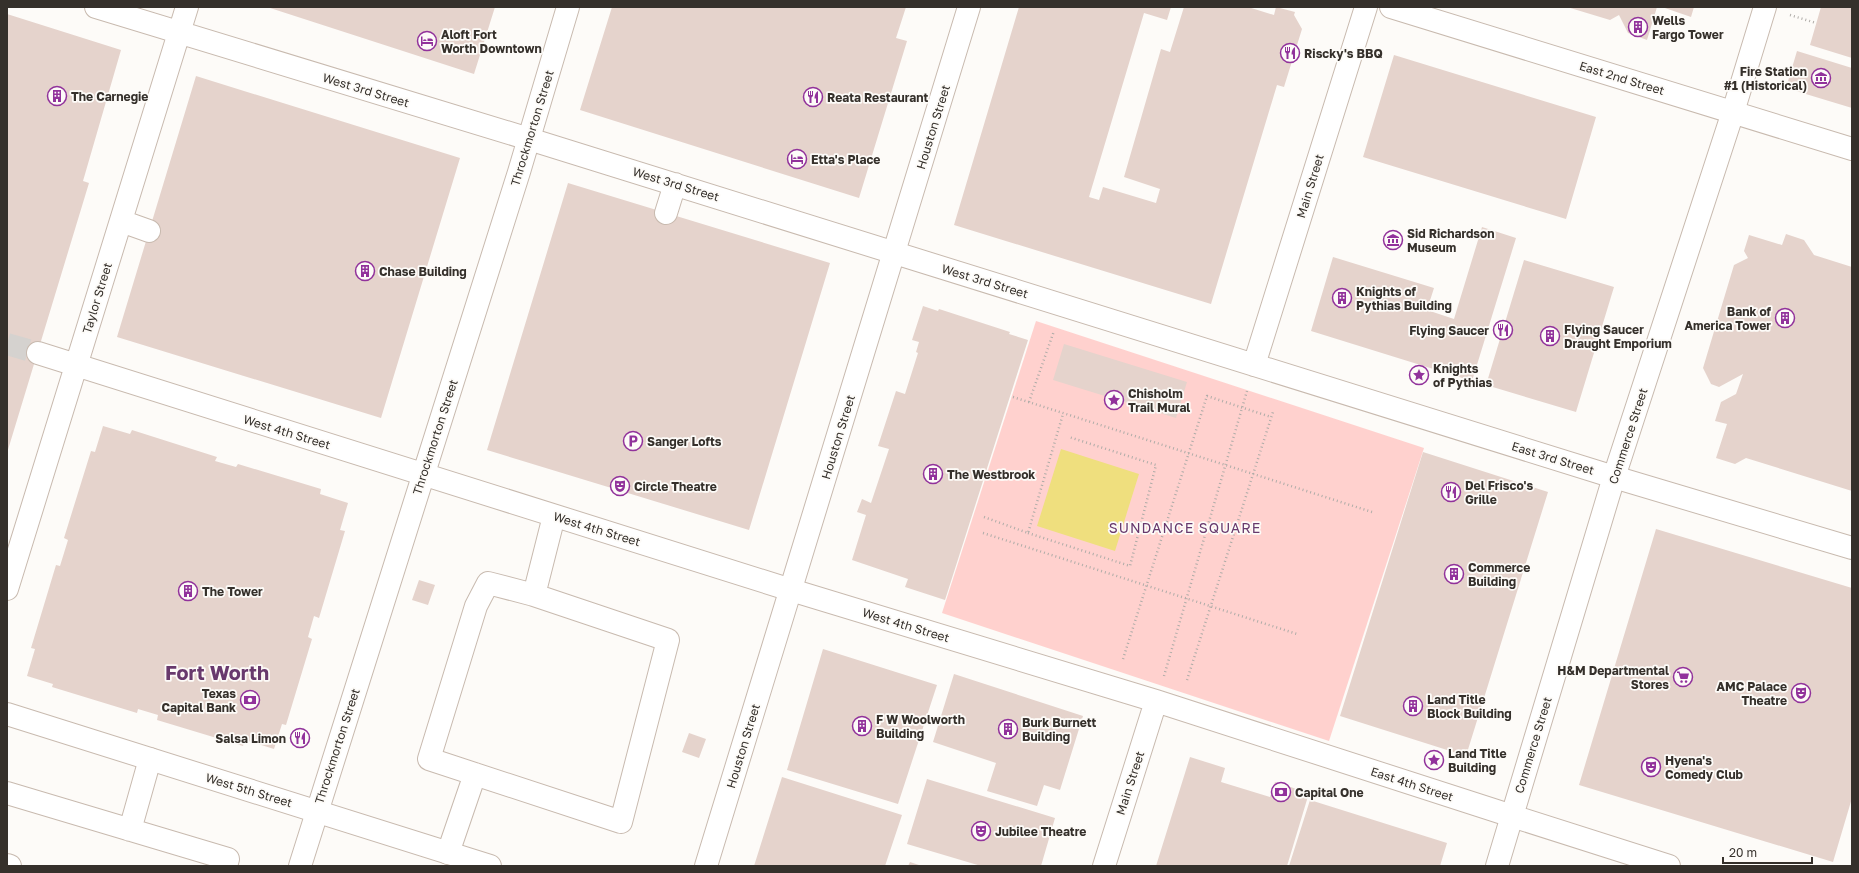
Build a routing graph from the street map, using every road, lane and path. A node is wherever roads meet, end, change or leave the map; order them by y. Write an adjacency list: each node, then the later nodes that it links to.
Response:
1 (96, 7): 8 (street, West 3rd Street)
2 (187, 7): 8 (street, Taylor Street)
3 (568, 7): 10 (street, Throckmorton Street)
4 (969, 7): 16 (street, Houston Street)
5 (1366, 7): 20 (street, Main Street)
6 (1391, 7): 9 (street, East 2nd Street)
7 (1765, 7): 9 (street, Commerce Street)
8 (179, 32): 10 (street, West 3rd Street); 14 (street, Taylor Street)
9 (1733, 112): 11 (street, East 2nd Street); 32 (street, Commerce Street)
10 (529, 138): 12 (street, West 3rd Street); 30 (street, Throckmorton Street)
11 (1852, 149)
12 (675, 184): 13 (street); 16 (street, West 3rd Street)
13 (666, 213)
14 (121, 221): 15 (street); 19 (street, Taylor Street)
15 (149, 231)
16 (894, 253): 20 (street, West 3rd Street); 41 (street, Houston Street)
17 (1054, 329): 22 (path)
18 (38, 354): 19 (street, West 4th Street)
19 (76, 365): 30 (street, West 4th Street); 40 (street, Taylor Street)
20 (1254, 365): 23 (path); 32 (street, East 3rd Street)
21 (1013, 398): 22 (path)
22 (1030, 402): 25 (path)
23 (1243, 407): 26 (path); 28 (path); 29 (path)
24 (1273, 412): 26 (path)
25 (1063, 414): 28 (path); 36 (path)
26 (1271, 417): 31 (path)
27 (1069, 437): 36 (path)
28 (1188, 454): 29 (path); 39 (path)
29 (1226, 465): 31 (path); 43 (path)
30 (423, 474): 34 (street, West 4th Street); 53 (street, Throckmorton Street)
31 (1253, 474): 33 (path); 44 (path)
32 (1614, 477): 38 (street, East 3rd Street); 54 (street, Commerce Street)
33 (1372, 512)
34 (554, 516): 41 (street, West 4th Street); 42 (street)
35 (984, 516): 36 (path)
36 (1028, 532)
37 (983, 533): 39 (path)
38 (1852, 548)
39 (1146, 586): 43 (path); 46 (path)
40 (7, 589)
41 (791, 590): 48 (street, West 4th Street); 62 (street, Houston Street)
42 (534, 595): 51 (street); 51 (street)
43 (1187, 598): 44 (path); 48 (path)
44 (1211, 606): 45 (path); 47 (path)
45 (1297, 634)
46 (1123, 660)
47 (1188, 680)
48 (1156, 701): 54 (street, East 4th Street); 63 (street, Main Street)
49 (7, 714): 50 (street, West 5th Street)
50 (150, 759): 53 (street, West 5th Street); 55 (street)
51 (474, 774): 56 (street)
52 (7, 793): 55 (street)
53 (316, 812): 56 (street, West 5th Street); 60 (street, Throckmorton Street)
54 (1512, 816): 64 (street, Commerce Street); 65 (street, East 4th Street)
55 (130, 830): 59 (street)
56 (448, 853): 61 (street, West 5th Street)
57 (7, 865): 58 (street)
58 (10, 866)
59 (226, 866)
60 (300, 866)
61 (490, 866)
62 (706, 866)
63 (1104, 866)
64 (1497, 866)
65 (1669, 866)

